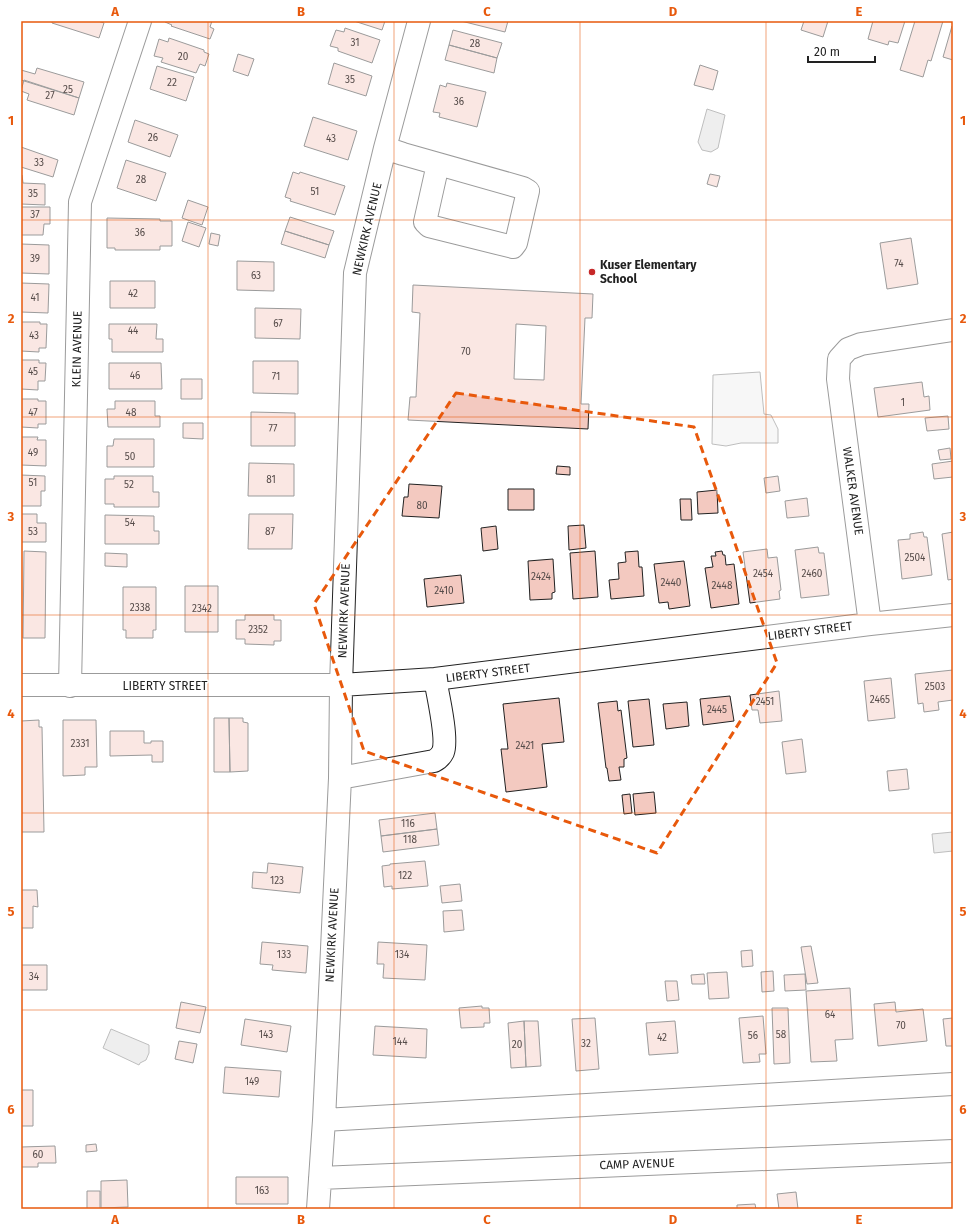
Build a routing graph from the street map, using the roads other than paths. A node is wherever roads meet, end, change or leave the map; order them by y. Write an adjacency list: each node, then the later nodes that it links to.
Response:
1 (140, 21): 11 (street, KLEIN AVENUE)
2 (418, 21): 3 (street, NEWKIRK AVENUE)
3 (385, 148): 4 (street); 10 (street, NEWKIRK AVENUE)
4 (438, 164): 4 (street)
5 (953, 330): 7 (street, WALKER AVENUE)
6 (953, 615): 7 (street, LIBERTY STREET)
7 (870, 624): 8 (street, LIBERTY STREET)
8 (436, 679): 10 (street, LIBERTY STREET); 12 (street)
9 (21, 685): 11 (street, LIBERTY STREET)
10 (341, 685): 11 (street, LIBERTY STREET); 12 (street, NEWKIRK AVENUE)
11 (70, 686)
12 (340, 778): 14 (street, NEWKIRK AVENUE)
13 (953, 1084): 14 (street)
14 (324, 1120): 16 (street, NEWKIRK AVENUE)
15 (953, 1151): 16 (street, CAMP AVENUE)
16 (320, 1178): 17 (street, NEWKIRK AVENUE)
17 (318, 1209)

